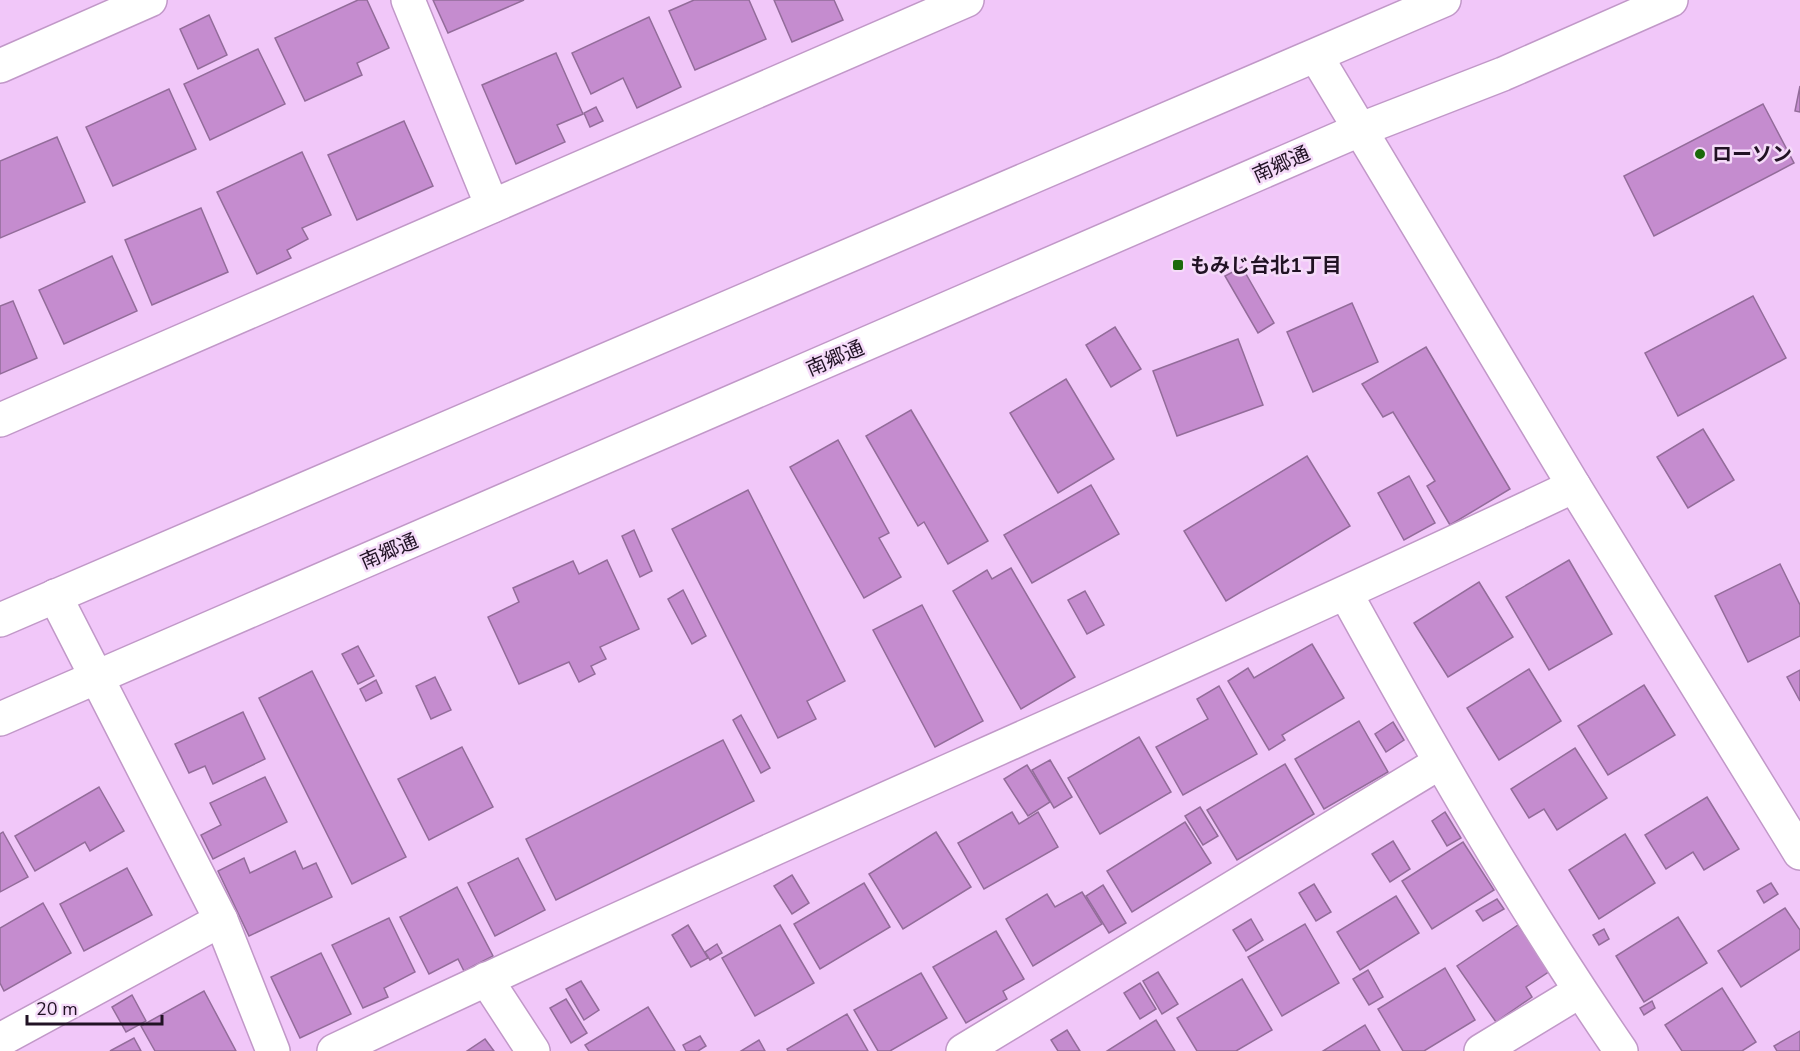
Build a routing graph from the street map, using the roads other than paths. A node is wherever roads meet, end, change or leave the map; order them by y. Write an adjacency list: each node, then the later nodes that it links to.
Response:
1 (150, 0): 7 (street)
2 (408, 0): 9 (street)
3 (967, 0): 9 (street)
4 (1444, 0): 6 (street)
5 (1671, 0): 8 (street, 南郷通)
6 (1316, 56): 8 (street); 13 (street)
7 (0, 66)
8 (1359, 130): 11 (street); 15 (street, 南郷通)
9 (492, 206): 10 (street)
10 (0, 420)
11 (1574, 486): 12 (street); 18 (street)
12 (1346, 594): 17 (street); 20 (street)
13 (55, 596): 14 (street); 15 (street)
14 (0, 620)
15 (95, 678): 16 (street, 南郷通); 19 (street)
16 (0, 719)
17 (1438, 763): 21 (street); 26 (street)
18 (1800, 853)
19 (221, 920): 22 (street); 23 (street)
20 (486, 979): 24 (street); 25 (street)
21 (1580, 991): 27 (street); 28 (street)
22 (0, 1040)
23 (273, 1051)
24 (334, 1051)
25 (533, 1051)
26 (963, 1051)
27 (1481, 1051)
28 (1621, 1051)

